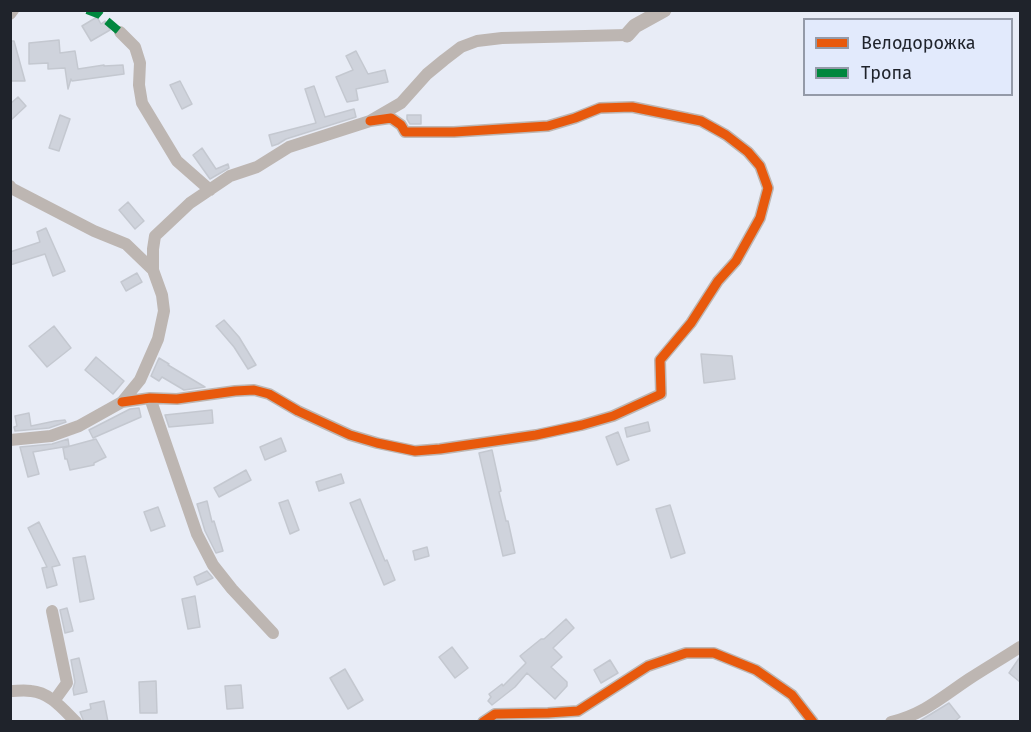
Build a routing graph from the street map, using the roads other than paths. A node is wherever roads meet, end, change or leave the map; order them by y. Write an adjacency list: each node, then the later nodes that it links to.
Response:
1 (664, 10): 3 (street)
2 (120, 32): 6 (street)
3 (627, 35): 4 (street)
4 (370, 121): 6 (street); 8 (street)
5 (10, 186): 7 (street)
6 (210, 190): 7 (street)
7 (153, 270): 9 (street)
8 (150, 398): 9 (street); 12 (street)
9 (122, 402): 10 (street)
10 (10, 440)
11 (52, 610): 15 (street)
12 (273, 633)
13 (1020, 647): 19 (street)
14 (10, 691): 15 (street)
15 (54, 701): 16 (street)
16 (76, 722)
17 (483, 722): 18 (street)
18 (813, 722)
19 (891, 722)

